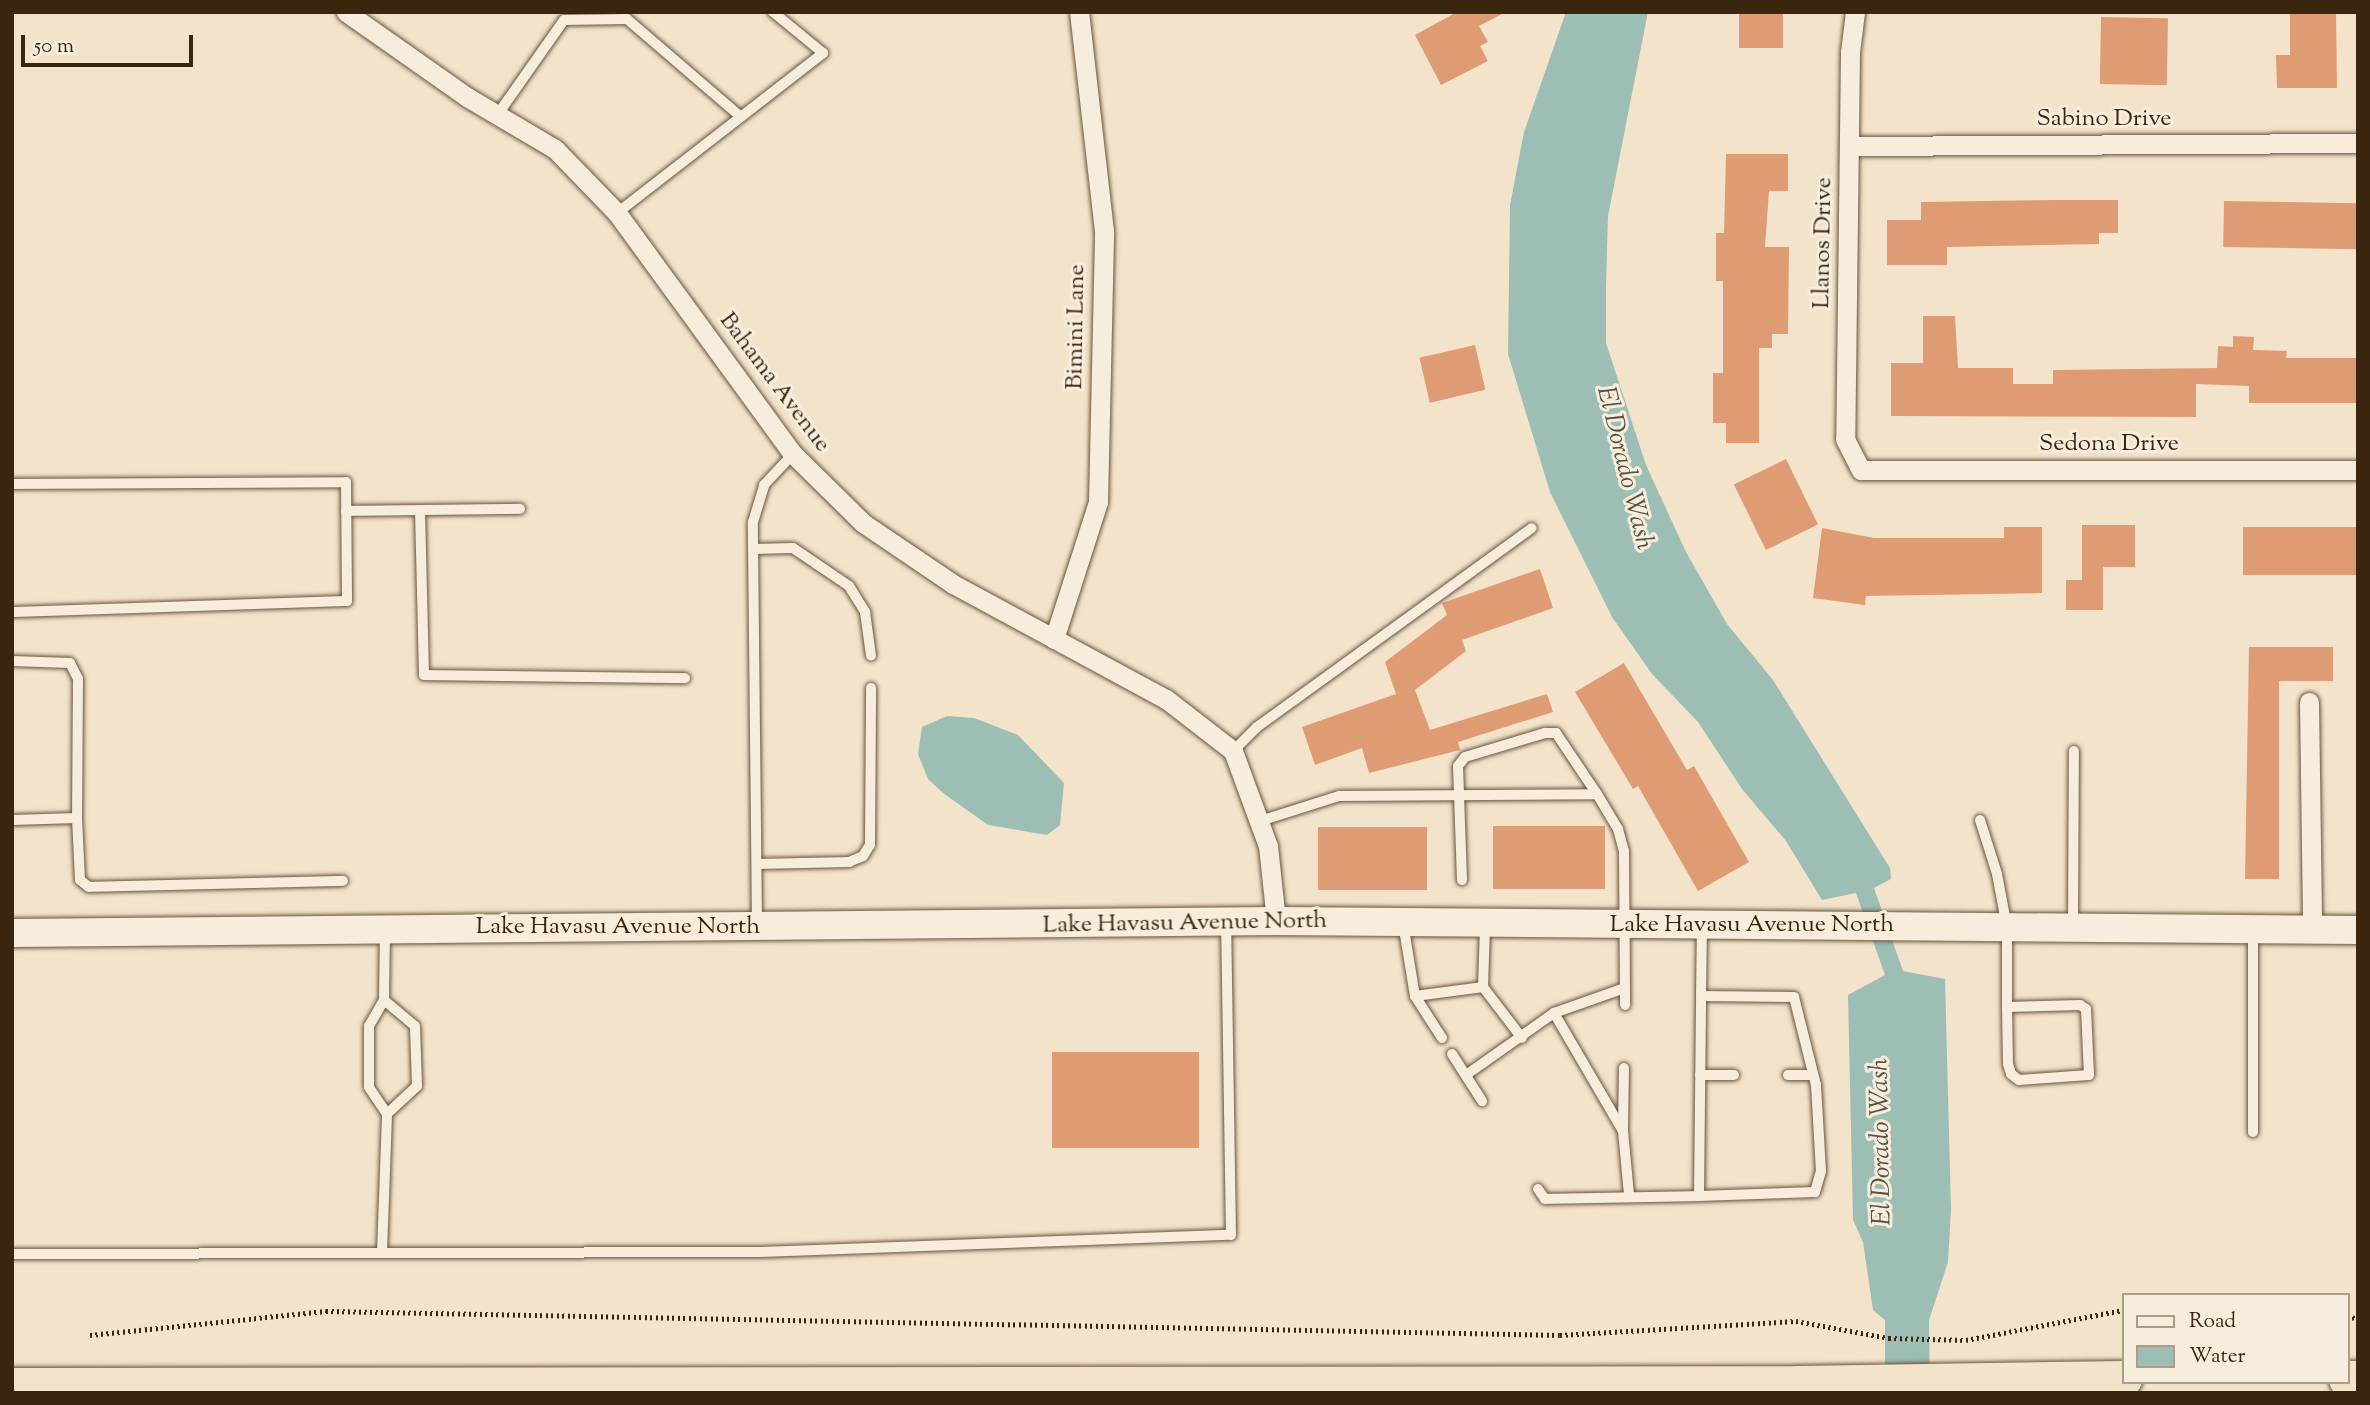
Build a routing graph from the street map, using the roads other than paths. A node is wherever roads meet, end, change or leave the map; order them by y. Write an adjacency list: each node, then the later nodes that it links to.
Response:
1 (346, 12): 5 (street, Bahama Avenue)
2 (773, 12): 6 (lane)
3 (1079, 12): 20 (street, Bimini Lane)
4 (1855, 12): 8 (street, Llanos Drive)
5 (498, 114): 6 (lane); 9 (street, Bahama Avenue)
6 (741, 117): 9 (lane)
7 (2358, 143): 8 (street, Sabino Drive)
8 (1850, 146): 11 (street, Llanos Drive)
9 (617, 213): 10 (street, Bahama Avenue)
10 (793, 454): 18 (lane); 20 (street, Bahama Avenue)
11 (1861, 470): 12 (street, Sedona Drive)
12 (2358, 470)
13 (12, 484): 16 (lane)
14 (520, 509): 15 (lane)
15 (420, 510): 16 (lane); 23 (lane)
16 (346, 512): 19 (lane)
17 (1532, 528): 26 (lane)
18 (753, 549): 21 (lane); 34 (lane)
19 (12, 612)
20 (1054, 639): 26 (street, Bahama Avenue)
21 (872, 656)
22 (12, 661): 30 (lane)
23 (685, 678)
24 (871, 688): 34 (lane)
25 (2309, 702): 48 (street)
26 (1233, 751): 33 (street)
27 (2074, 751): 45 (lane)
28 (1597, 794): 29 (lane); 29 (lane); 41 (lane)
29 (1459, 795): 33 (lane); 35 (lane)
30 (77, 818): 31 (lane); 36 (lane)
31 (12, 820)
32 (1980, 820): 44 (lane)
33 (1260, 821): 37 (street)
34 (757, 864): 42 (lane)
35 (1462, 880)
36 (343, 881)
37 (1276, 921): 38 (main road, Lake Havasu Avenue North); 39 (main road, Lake Havasu Avenue North)
38 (1403, 923): 40 (main road, Lake Havasu Avenue North); 53 (lane)
39 (1226, 924): 42 (main road, Lake Havasu Avenue North); 75 (lane)
40 (1485, 924): 41 (main road, Lake Havasu Avenue North); 51 (lane)
41 (1626, 926): 43 (main road, Lake Havasu Avenue North); 52 (lane)
42 (757, 927): 47 (main road, Lake Havasu Avenue North)
43 (1702, 927): 44 (main road, Lake Havasu Avenue North); 54 (lane)
44 (2007, 927): 45 (main road, Lake Havasu Avenue North); 57 (lane)
45 (2073, 928): 46 (main road, Lake Havasu Avenue North)
46 (2253, 929): 48 (main road, Lake Havasu Avenue North); 71 (lane)
47 (385, 930): 50 (main road, Lake Havasu Avenue North); 55 (lane)
48 (2312, 930): 49 (main road, Lake Havasu Avenue North)
49 (2358, 930)
50 (12, 933)
51 (1483, 987): 53 (lane); 60 (lane)
52 (1625, 988): 56 (lane); 58 (lane)
53 (1415, 996): 59 (lane)
54 (1701, 996): 64 (lane); 67 (lane)
55 (384, 1000): 69 (lane); 69 (lane)
56 (1625, 1005)
57 (2007, 1007): 57 (lane)
58 (1555, 1013): 60 (lane); 70 (lane)
59 (1443, 1038)
60 (1522, 1038): 63 (lane)
61 (1452, 1054): 63 (lane)
62 (1624, 1068): 70 (lane)
63 (1466, 1075): 68 (lane)
64 (1700, 1075): 65 (lane); 74 (lane)
65 (1734, 1075)
66 (1788, 1075): 67 (lane)
67 (1813, 1075): 74 (lane)
68 (1482, 1101)
69 (387, 1114): 75 (lane)
70 (1623, 1131): 73 (lane)
71 (2253, 1132)
72 (1538, 1189): 73 (lane)
73 (1629, 1195): 74 (lane)
74 (1699, 1196)
75 (382, 1252): 76 (lane)
76 (12, 1254)
77 (2122, 1379): 78 (highway)
78 (12, 1386)

